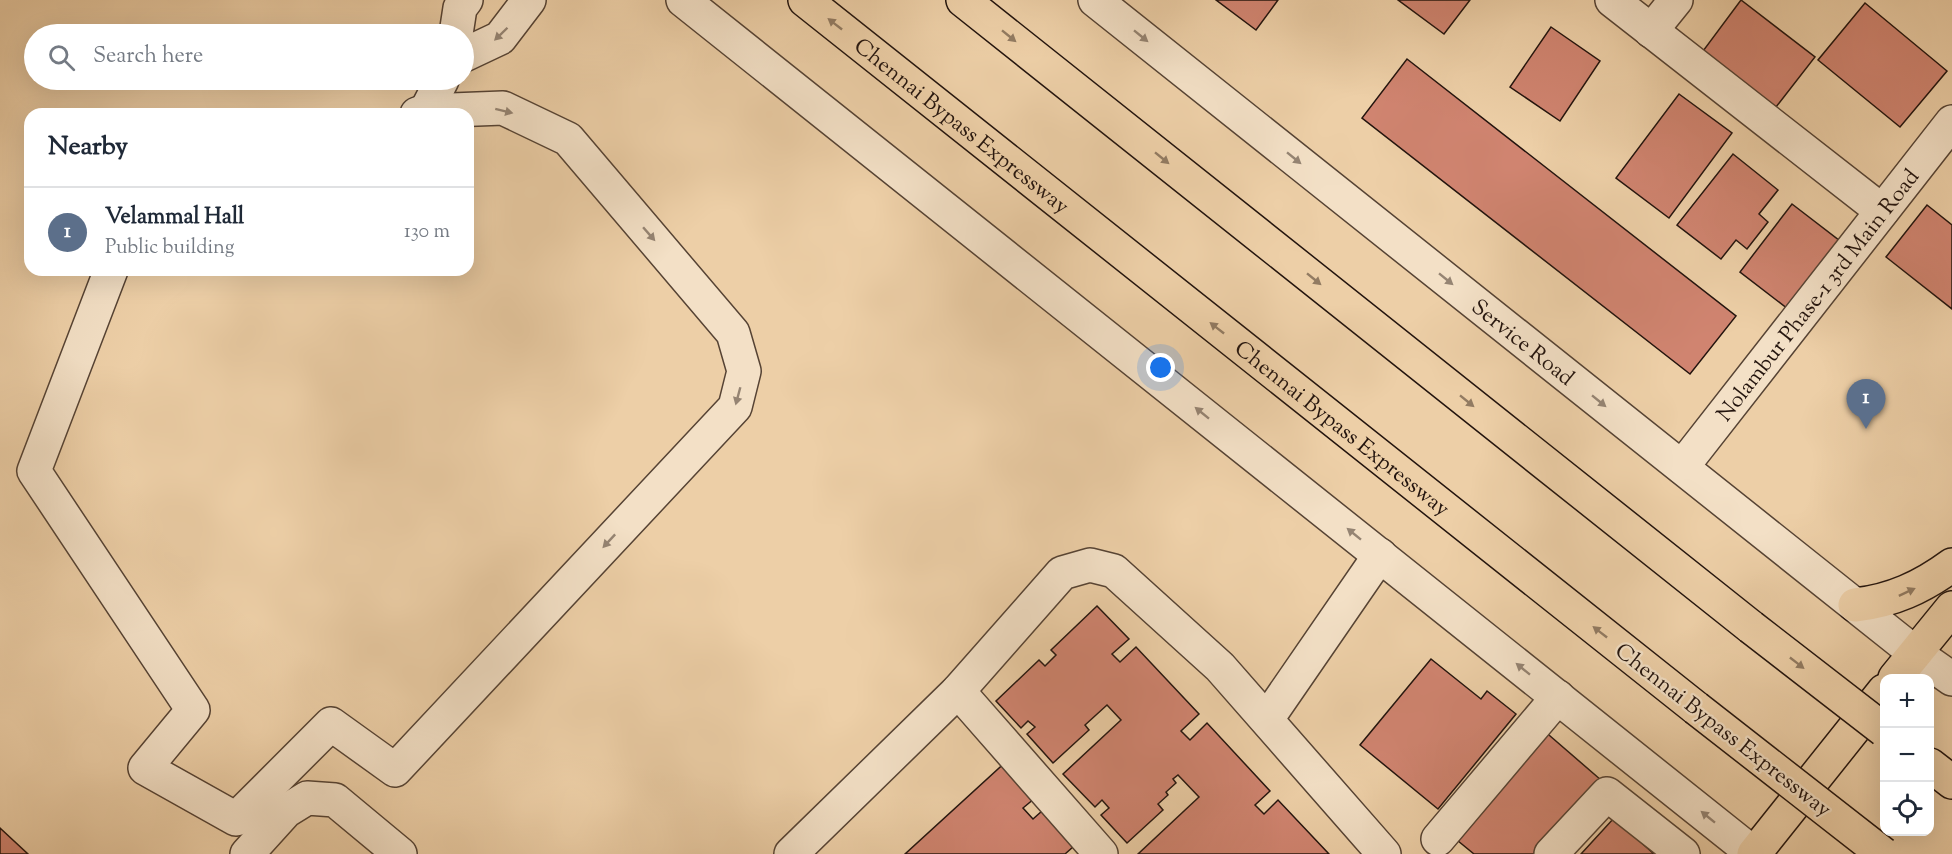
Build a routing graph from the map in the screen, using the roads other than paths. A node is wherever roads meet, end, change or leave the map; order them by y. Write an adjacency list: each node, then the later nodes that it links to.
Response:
1 (466, 0): 9 (street)
2 (529, 0): 11 (street, one-way to 11)
3 (683, 0): 19 (street, one-way to 3)
4 (805, 0): 42 (main road, Chennai Bypass Expressway, one-way to 4, bridge)
5 (963, 0): 30 (main road, one-way to 30, bridge)
6 (1095, 0): 18 (street, Service Road, one-way to 18)
7 (1612, 0): 10 (street)
8 (1676, 0): 10 (street)
9 (458, 24)
10 (1651, 31): 16 (street)
11 (474, 50)
12 (435, 90): 13 (street)
13 (424, 108)
14 (474, 109): 17 (street, one-way to 17)
15 (1952, 122): 16 (street, Nolambur Phase-1 3rd Main Road)
16 (1882, 211): 18 (street, Nolambur Phase-1 3rd Main Road)
17 (109, 276)
18 (1682, 467): 21 (street, Service Road)
19 (1380, 555): 28 (street, one-way to 19); 29 (street)
20 (1952, 565): 21 (main road, one-way to 20)
21 (1856, 605): 23 (street, Service Road)
22 (1952, 608): 23 (main road)
23 (1915, 653): 24 (main road); 25 (street, Service Road)
24 (1898, 674)
25 (1952, 680)
26 (958, 691): 29 (street); 34 (street); 37 (street)
27 (1880, 696): 41 (main road)
28 (1558, 698): 33 (street); 41 (street, one-way to 28)
29 (1268, 719): 38 (street)
30 (1881, 728)
31 (1934, 769): 32 (main road)
32 (1952, 782)
33 (1438, 839)
34 (812, 847)
35 (247, 854): 36 (street)
36 (400, 854)
37 (1101, 854)
38 (1384, 854)
39 (1551, 854): 40 (street)
40 (1683, 854)
41 (1754, 854)
42 (1883, 854)

